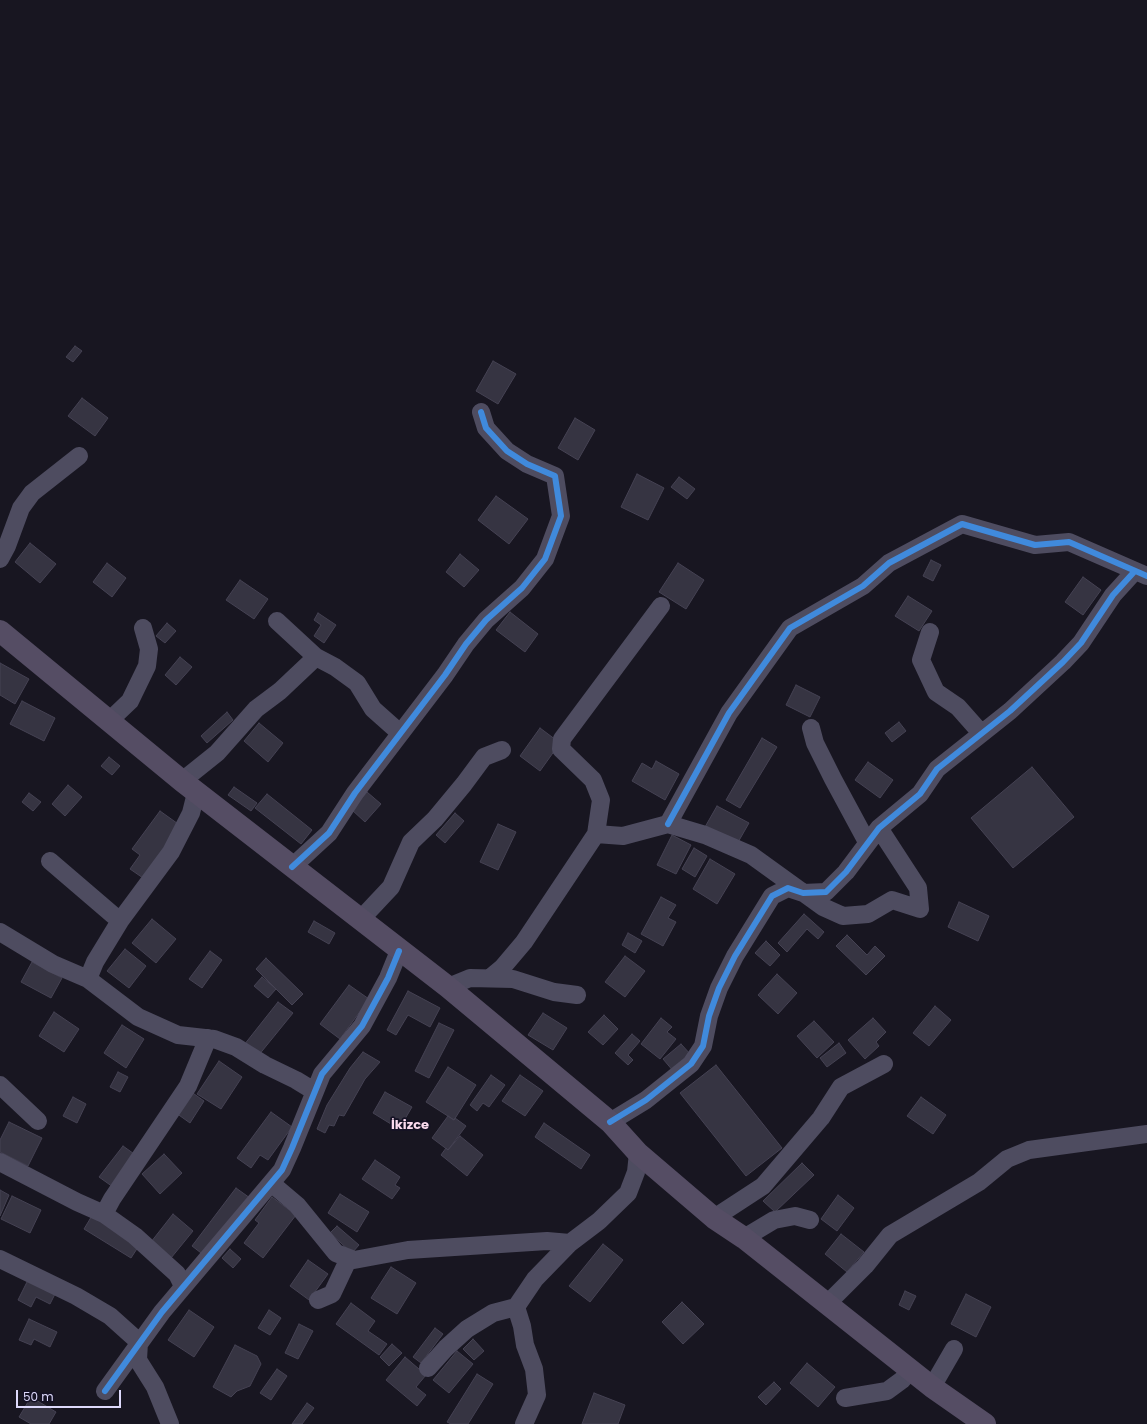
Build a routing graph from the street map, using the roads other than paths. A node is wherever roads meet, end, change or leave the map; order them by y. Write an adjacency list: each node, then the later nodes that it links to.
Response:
1 (481, 412): 13 (street)
2 (79, 456): 3 (street)
3 (0, 559)
4 (1140, 574): 14 (street); 17 (street)
5 (661, 606): 19 (street)
6 (277, 621): 10 (street)
7 (143, 628): 11 (street)
8 (0, 631): 11 (main road)
9 (930, 632): 14 (street)
10 (316, 657): 13 (street); 16 (street)
11 (108, 722): 16 (main road)
12 (811, 728): 20 (street)
13 (400, 733): 22 (street)
14 (981, 733): 18 (street)
15 (502, 750): 24 (street)
16 (189, 787): 22 (main road); 25 (street)
17 (668, 824): 19 (street); 23 (street)
18 (880, 828): 20 (street); 23 (street)
19 (596, 834): 28 (street)
20 (867, 842): 23 (street)
21 (50, 861): 25 (street)
22 (292, 867): 24 (main road)
23 (803, 893): 37 (street)
24 (360, 920): 27 (main road)
25 (120, 921): 29 (street)
26 (0, 932): 29 (street)
27 (399, 951): 30 (main road); 35 (street)
28 (490, 978): 30 (street); 31 (street)
29 (88, 979): 32 (street)
30 (448, 987): 37 (main road)
31 (577, 995)
32 (208, 1038): 35 (street); 42 (street)
33 (884, 1064): 43 (street)
34 (0, 1084): 36 (street)
35 (314, 1091): 41 (street)
36 (38, 1121)
37 (610, 1122): 39 (main road)
38 (1147, 1134): 51 (street)
39 (638, 1153): 43 (main road); 46 (street)
40 (0, 1162): 42 (street)
41 (271, 1183): 47 (street); 49 (street)
42 (104, 1214): 49 (street)
43 (714, 1218): 45 (main road)
44 (810, 1220): 45 (street)
45 (744, 1238): 51 (main road)
46 (570, 1243): 47 (street); 52 (street)
47 (348, 1258): 50 (street)
48 (0, 1259): 53 (street)
49 (183, 1286): 53 (street)
50 (318, 1300)
51 (827, 1304): 56 (main road)
52 (516, 1307): 55 (street); 59 (street)
53 (139, 1342): 58 (street); 61 (street)
54 (954, 1349): 57 (street)
55 (428, 1368)
56 (911, 1370): 57 (main road); 60 (street)
57 (932, 1387): 64 (main road)
58 (105, 1391)
59 (537, 1395): 62 (street); 63 (street)
60 (845, 1398)
61 (170, 1424)
62 (524, 1424)
63 (532, 1424)
64 (985, 1424)

